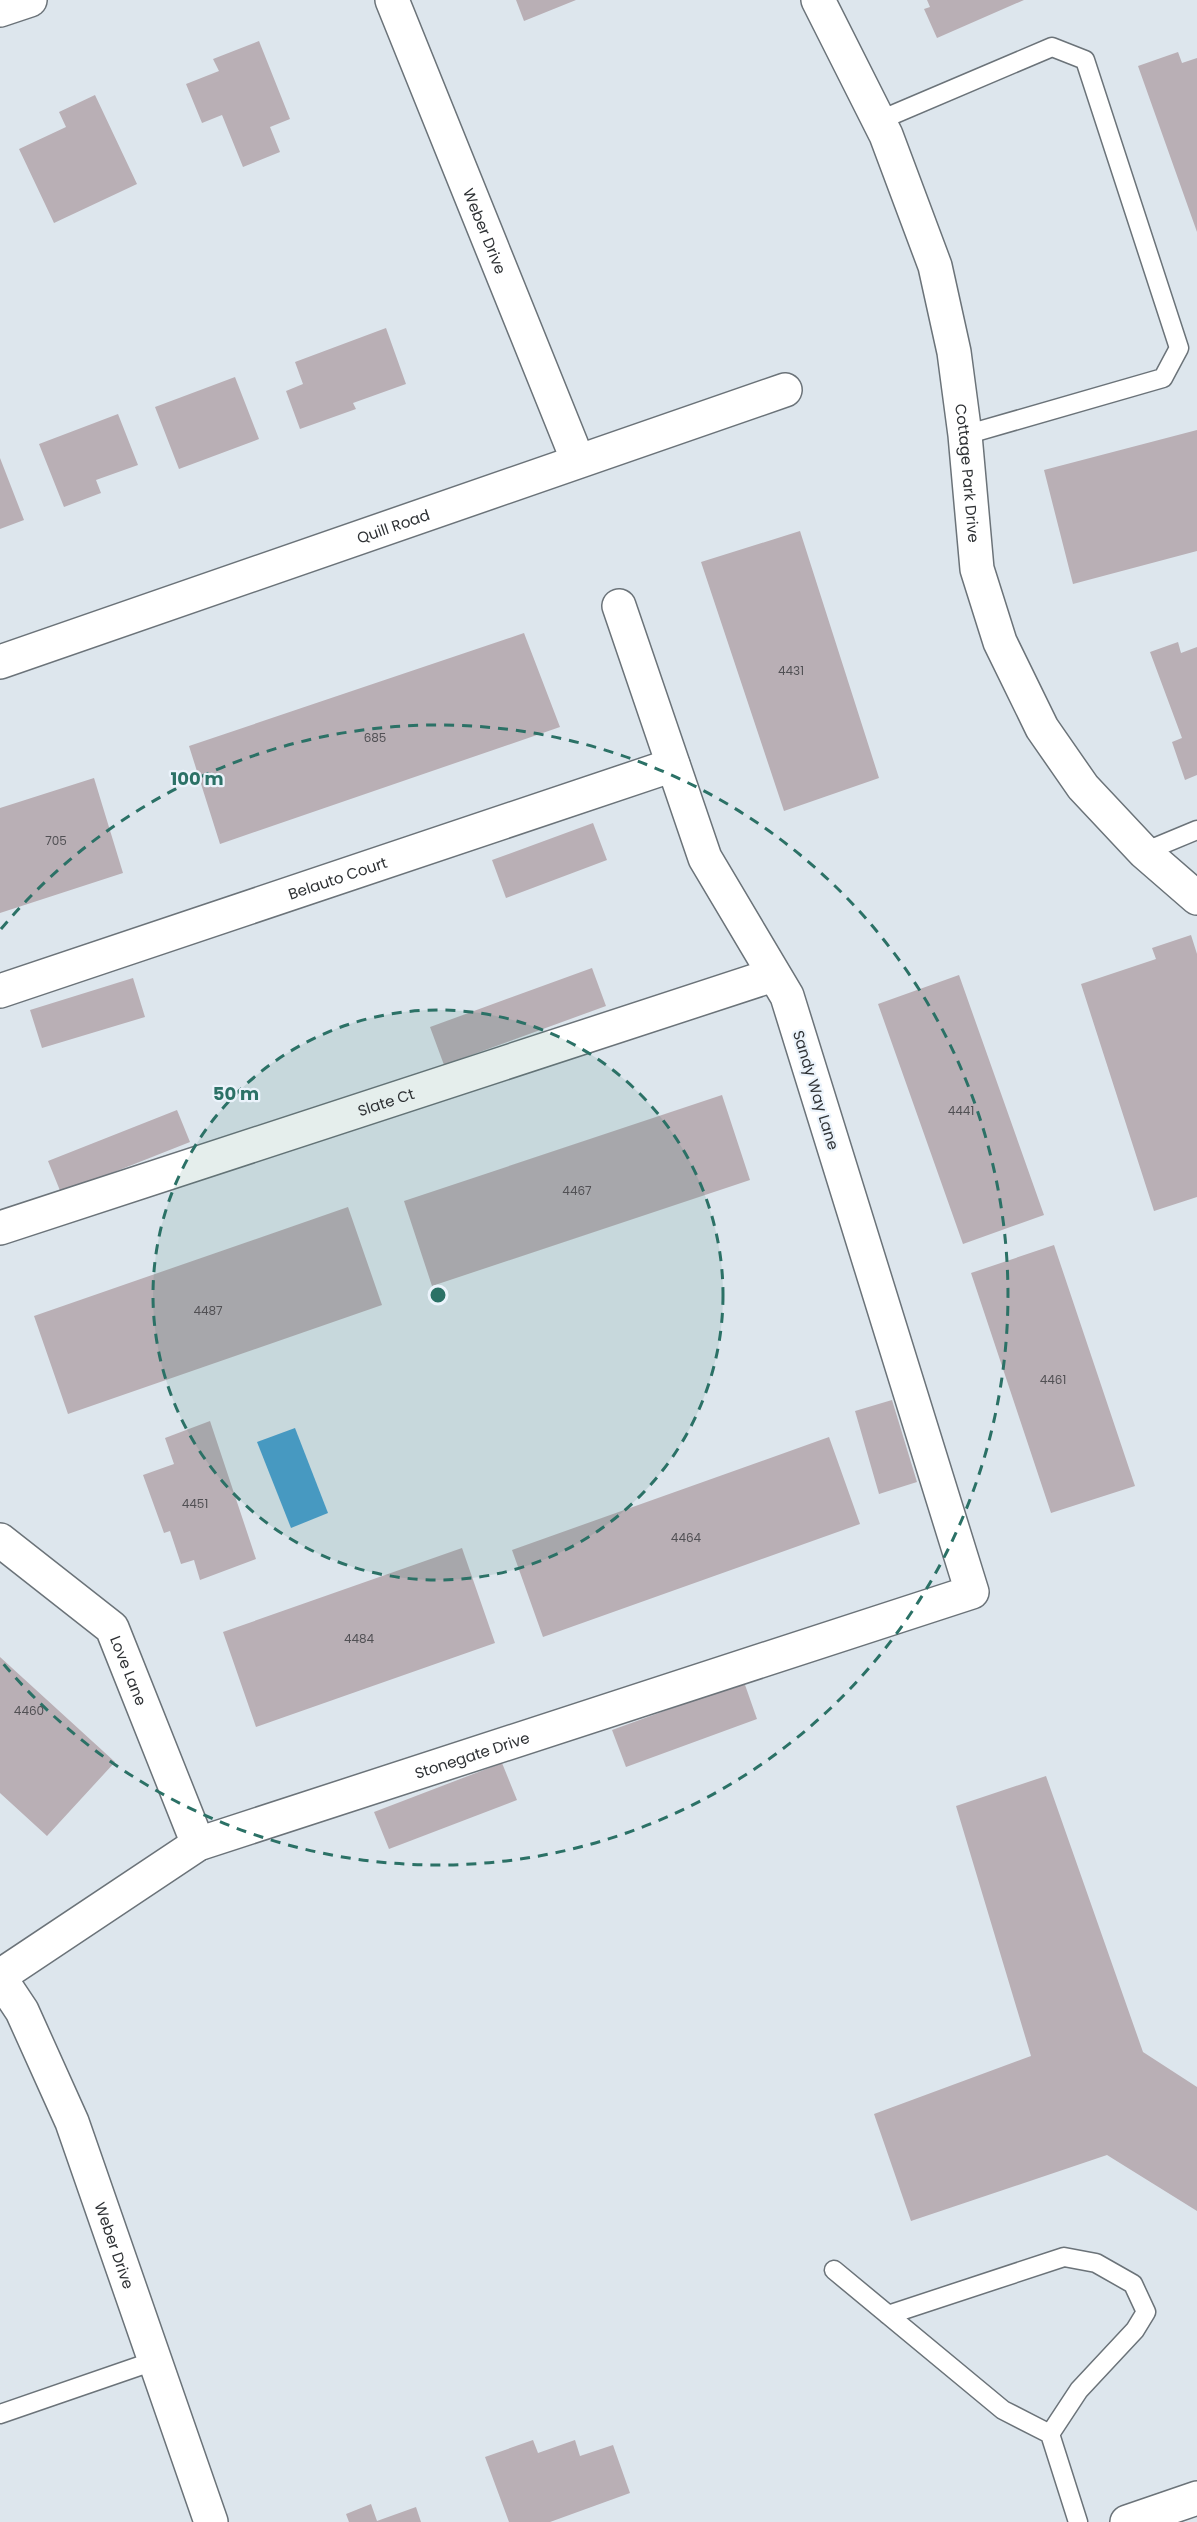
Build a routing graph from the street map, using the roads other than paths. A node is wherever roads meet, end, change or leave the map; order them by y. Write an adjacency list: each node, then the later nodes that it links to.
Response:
1 (30, 0): 4 (street)
2 (392, 0): 8 (street, Weber Drive)
3 (818, 0): 5 (street, Cottage Park Drive)
4 (0, 10)
5 (878, 121): 7 (street, Cottage Park Drive); 7 (lane)
6 (785, 390): 8 (street, Quill Road)
7 (965, 435): 13 (street, Cottage Park Drive)
8 (578, 461): 10 (street, Quill Road)
9 (619, 606): 11 (street, Sandy Way Lane)
10 (0, 662)
11 (673, 765): 15 (street, Sandy Way Lane); 16 (street, Belauto Court)
12 (1197, 830): 13 (lane)
13 (1144, 852): 14 (street, Cottage Park Drive)
14 (1197, 898)
15 (773, 975): 17 (street, Slate Ct); 19 (street, Sandy Way Lane)
16 (0, 991)
17 (0, 1228)
18 (0, 1540): 20 (street, Love Lane)
19 (972, 1592): 20 (street, Stonegate Drive)
20 (198, 1844): 21 (street, Stonegate Drive)
21 (0, 1977): 24 (street, Weber Drive)
22 (834, 2270): 23 (lane)
23 (888, 2315): 26 (lane); 26 (lane)
24 (154, 2361): 25 (lane); 28 (street, Weber Drive)
25 (0, 2414)
26 (1050, 2434): 29 (lane)
27 (1197, 2498): 30 (street)
28 (211, 2522)
29 (1078, 2522)
30 (1126, 2522)

